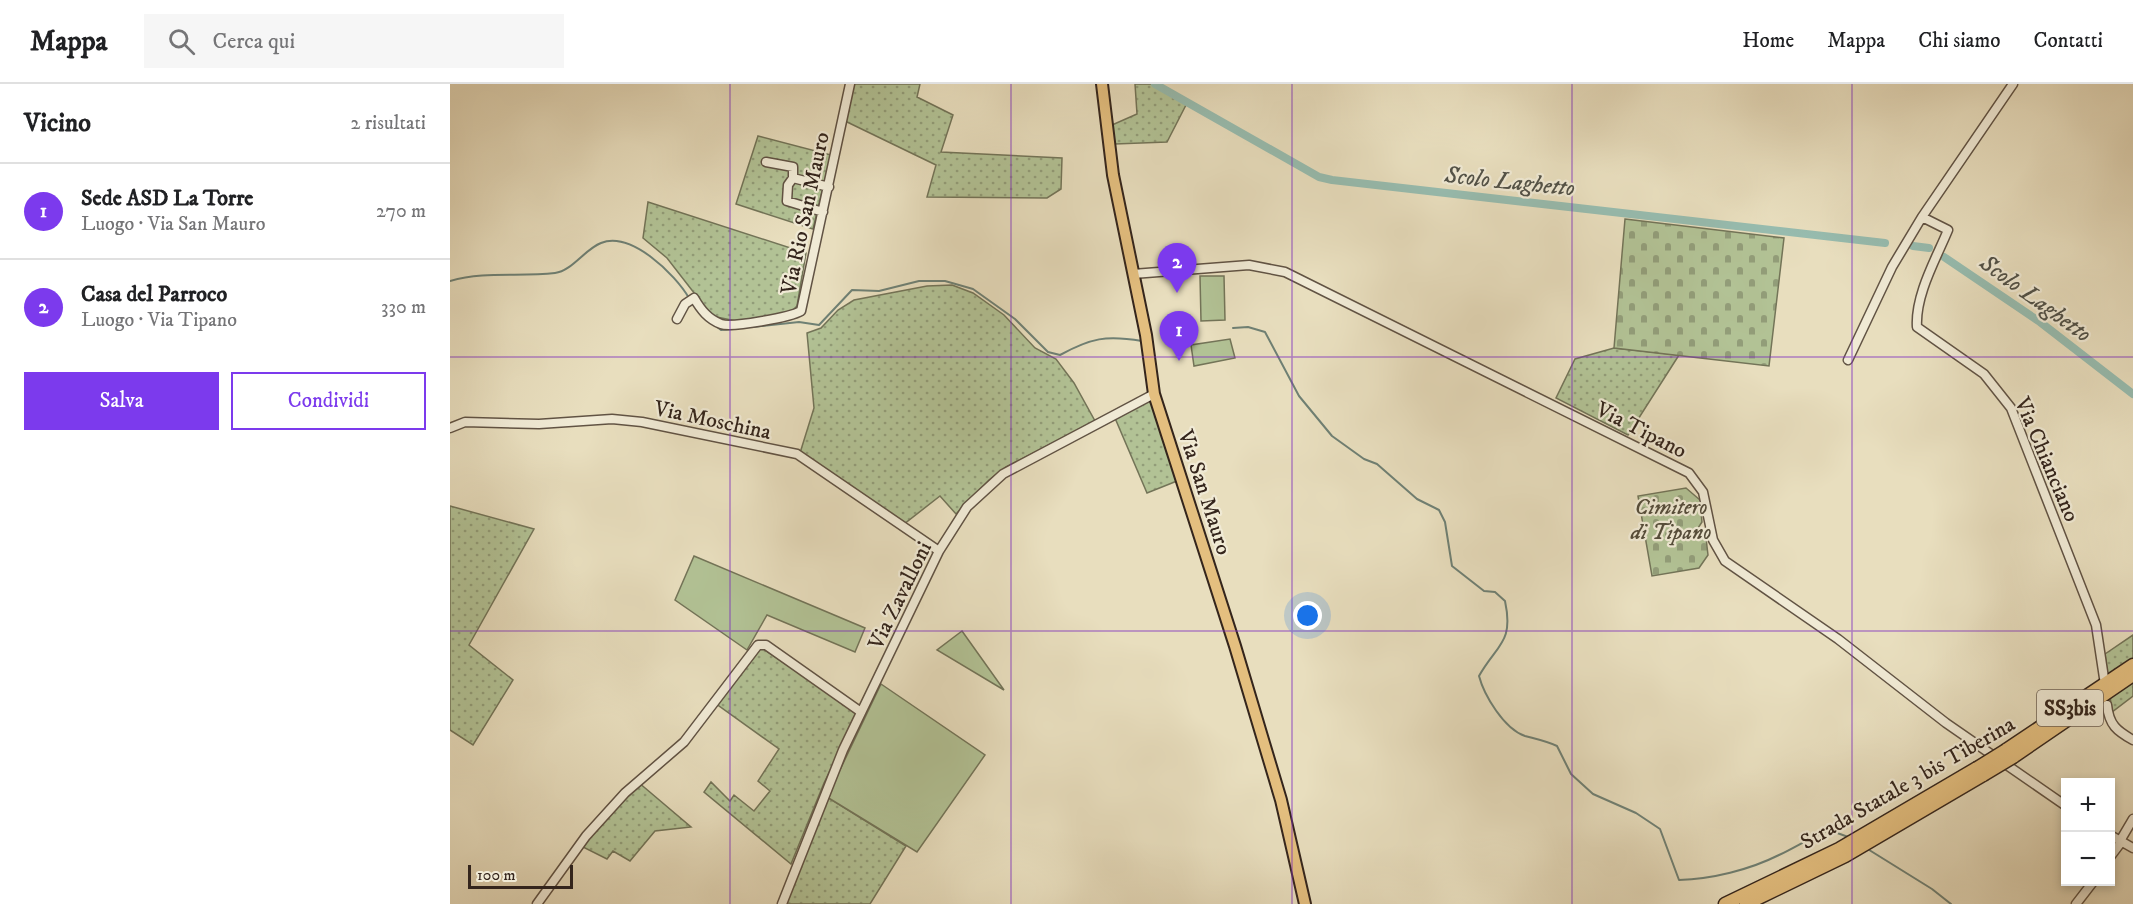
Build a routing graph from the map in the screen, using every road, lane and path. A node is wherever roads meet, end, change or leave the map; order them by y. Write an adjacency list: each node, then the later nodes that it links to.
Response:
1 (850, 84): 6 (street, Via Rio San Mauro)
2 (1102, 84): 9 (main road, Via San Mauro)
3 (2013, 84): 8 (street)
4 (766, 162): 5 (street)
5 (793, 178): 6 (street); 7 (street)
6 (829, 187): 7 (street, Via Rio San Mauro)
7 (823, 212): 10 (street, Via Rio San Mauro)
8 (1922, 217): 11 (street); 17 (street, Via Chianciano)
9 (1133, 274): 12 (main road, Via San Mauro); 22 (street, Via Tipano)
10 (677, 319)
11 (1848, 360)
12 (1154, 394): 14 (street, Via Zavalloni); 32 (main road, Via San Mauro)
13 (450, 428): 14 (street, Via Moschina)
14 (939, 551): 19 (street, Via Zavalloni)
15 (2133, 665): 21 (highway, Strada Statale 3 bis Tiberina / SS3bis)
16 (2133, 675): 21 (highway, Strada Statale 3 bis Tiberina / SS3bis)
17 (2104, 678)
18 (2107, 705): 20 (street)
19 (861, 712): 30 (street); 31 (street, Via Zavalloni)
20 (2133, 740)
21 (2009, 754): 28 (highway, Strada Statale 3 bis Tiberina / SS3bis, bridge)
22 (2061, 803)
23 (2133, 819): 25 (street)
24 (2115, 838): 25 (street)
25 (2121, 841): 26 (street); 27 (street)
26 (2133, 848)
27 (2115, 850)
28 (1842, 853): 33 (highway, Strada Statale 3 bis Tiberina / SS3bis); 34 (highway, Strada Statale 3 bis Tiberina / SS3bis)
29 (2090, 886): 35 (street)
30 (537, 904)
31 (782, 904)
32 (1305, 904)
33 (1725, 904)
34 (1746, 904)
35 (2076, 904)

